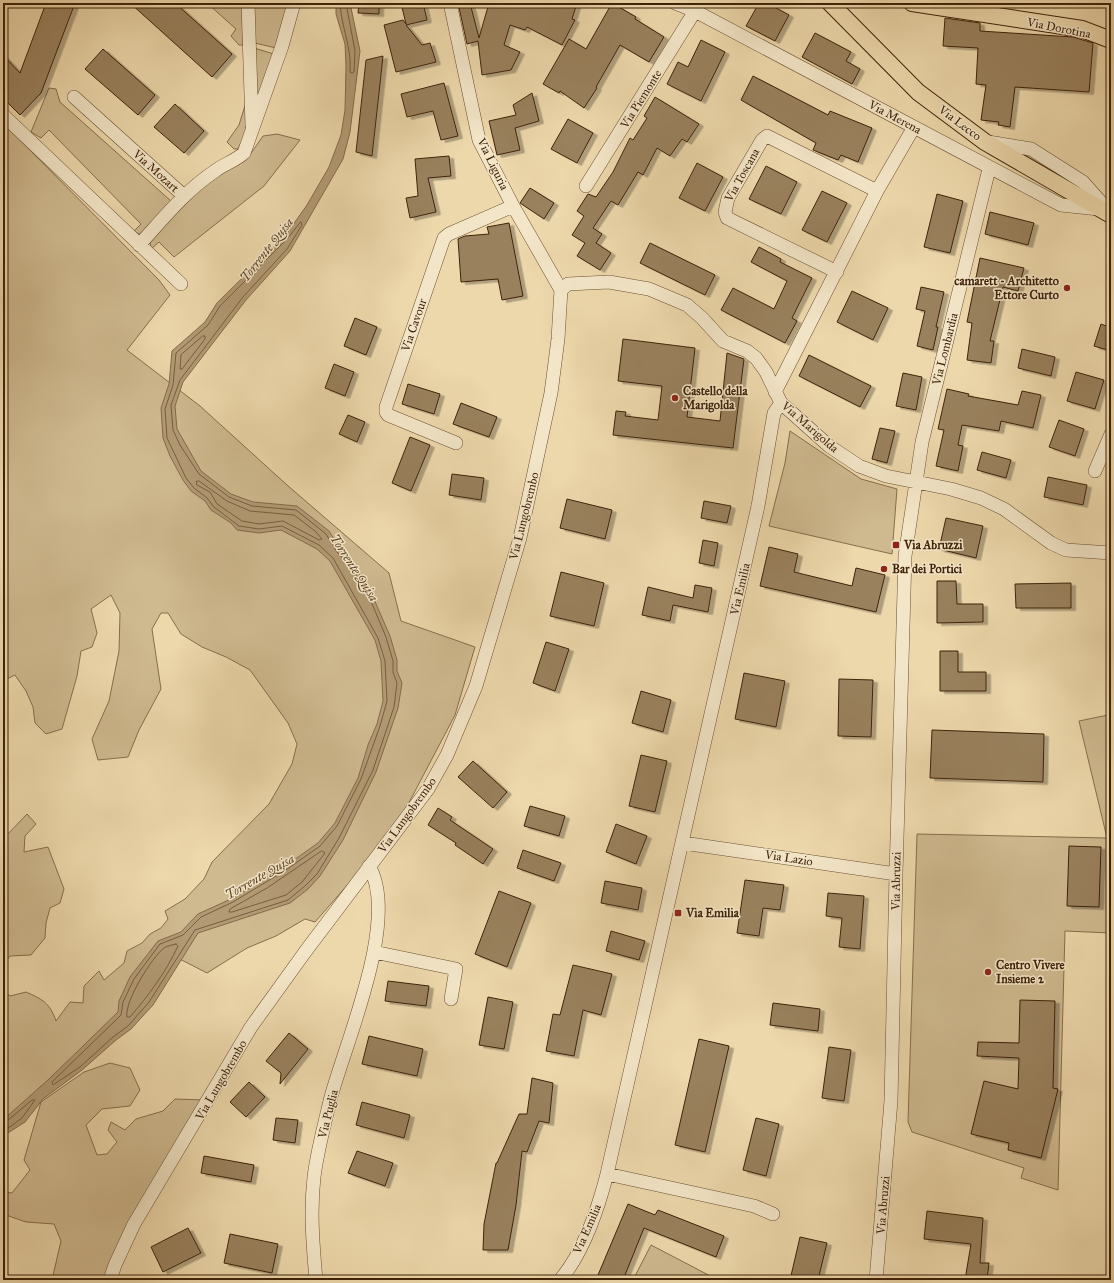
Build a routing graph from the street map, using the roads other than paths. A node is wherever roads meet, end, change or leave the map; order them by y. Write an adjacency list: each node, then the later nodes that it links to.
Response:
1 (248, 3): 14 (street, Via Mozart)
2 (294, 3): 14 (street, Via Mozart)
3 (450, 3): 19 (street, Via Liguria)
4 (675, 3): 9 (street, Via Merena)
5 (682, 3): 9 (street, Via Merena)
6 (830, 3): 20 (main road, Via Lecco)
7 (912, 3): 8 (main road, Via Dorotina)
8 (936, 5): 10 (main road, Via Dorotina)
9 (695, 11): 13 (street, Via Merena); 16 (street, Via Piemonte)
10 (1111, 40)
11 (74, 97): 18 (street, Via Mozart)
12 (3, 115): 21 (street)
13 (914, 127): 15 (street, Via Merena); 17 (street)
14 (252, 132): 18 (street, Via Mozart)
15 (989, 168): 20 (street, Via Merena); 29 (street, Via Lombardia)
16 (586, 186)
17 (877, 191): 22 (street); 22 (street, Via Toscana)
18 (184, 196): 21 (street)
19 (514, 206): 24 (street, Via Liguria); 27 (street, Via Cavour)
20 (1107, 213)
21 (139, 245): 23 (street)
22 (837, 272): 25 (street)
23 (181, 284)
24 (561, 290): 25 (street, Via Marigolda); 32 (street, Via Lungobrembo)
25 (778, 397): 29 (street, Via Marigolda); 31 (street, Via Emilia)
26 (1111, 434): 28 (street)
27 (456, 442)
28 (1095, 471)
29 (916, 483): 30 (street, Via Marigolda); 33 (street, Via Abruzzi)
30 (1111, 553)
31 (683, 843): 33 (street, Via Lazio); 36 (street, Via Emilia)
32 (369, 866): 34 (street, Via Puglia); 38 (street, Via Lungobrembo)
33 (896, 874): 41 (street, Via Abruzzi)
34 (374, 952): 35 (street); 39 (street, Via Puglia)
35 (451, 999)
36 (608, 1174): 37 (street); 40 (street, Via Emilia)
37 (773, 1214)
38 (110, 1280)
39 (316, 1280)
40 (560, 1280)
41 (876, 1280)

